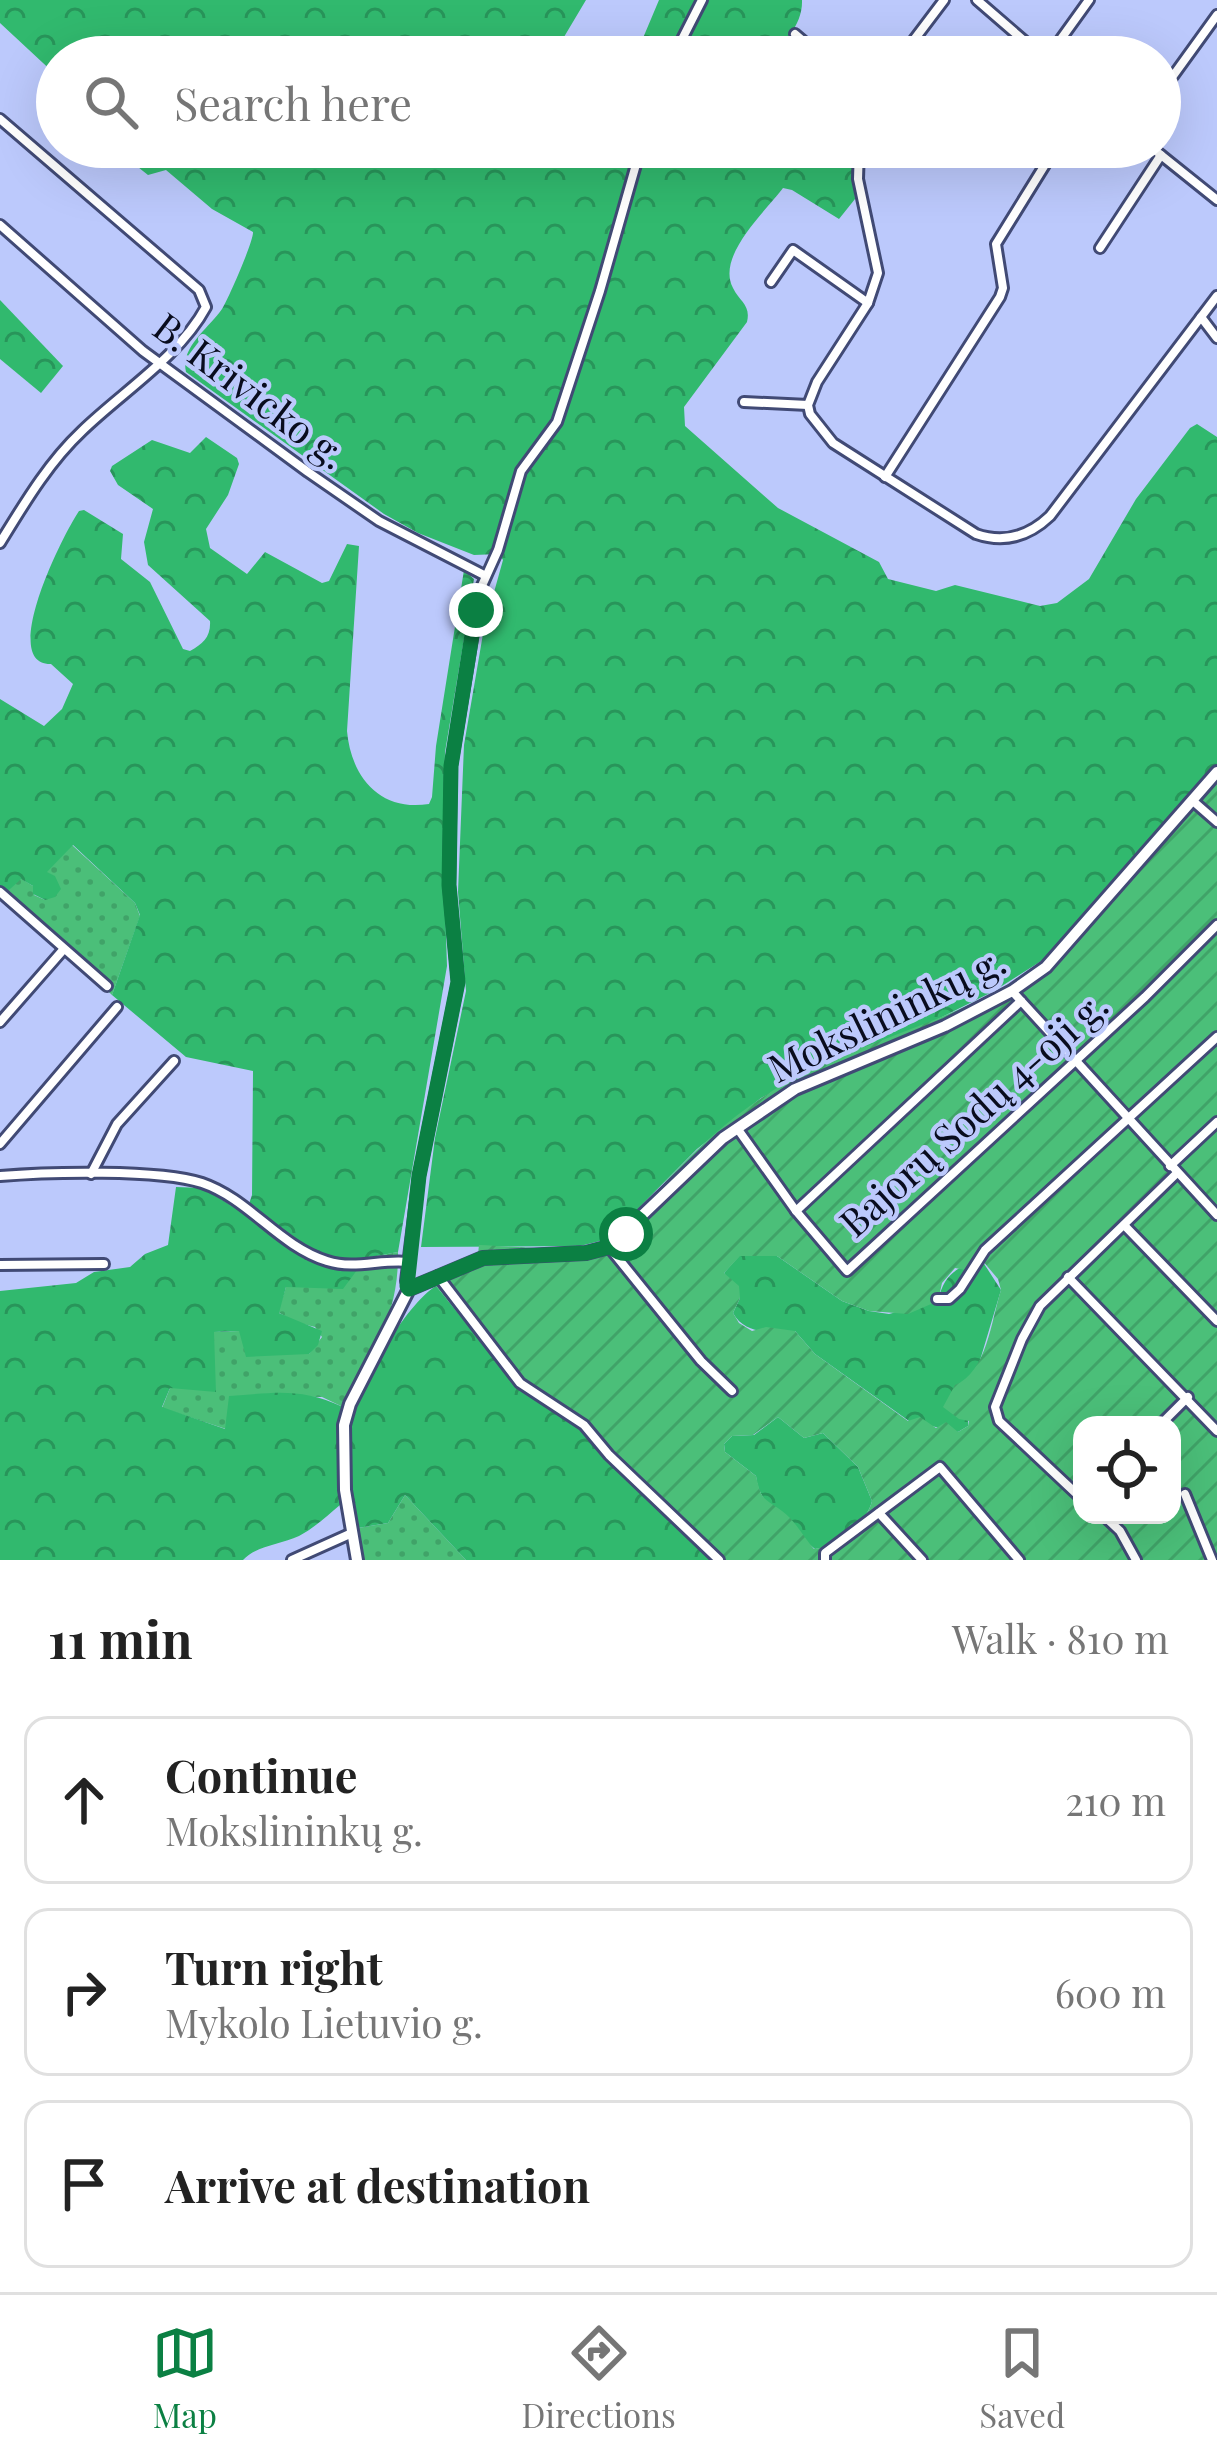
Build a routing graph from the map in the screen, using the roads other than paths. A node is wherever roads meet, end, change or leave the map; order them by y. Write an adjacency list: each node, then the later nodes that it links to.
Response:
1 (702, 0): 7 (street)
2 (944, 0): 9 (street)
3 (977, 0): 10 (street)
4 (1089, 0): 11 (street)
5 (1217, 15): 12 (street)
6 (795, 34): 8 (street)
7 (684, 36)
8 (797, 36)
9 (917, 36)
10 (1021, 36)
11 (1062, 36)
12 (1181, 65)
13 (0, 119): 14 (street)
14 (36, 150)
15 (56, 168): 29 (street)
16 (635, 168): 34 (street)
17 (858, 168): 26 (street)
18 (1043, 168): 32 (street)
19 (1152, 168): 23 (street)
20 (1177, 168): 21 (street)
21 (1217, 200)
22 (0, 225): 29 (street, B. Krivicko g.)
23 (1100, 248)
24 (771, 282): 26 (street)
25 (1217, 296): 27 (street)
26 (868, 303): 31 (street)
27 (1201, 317): 28 (street); 32 (street)
28 (1217, 338)
29 (159, 363): 33 (street); 34 (street, B. Krivicko g.)
30 (744, 402): 31 (street)
31 (808, 405): 32 (street)
32 (885, 477)
33 (0, 543)
34 (484, 574): 59 (street)
35 (1217, 772): 36 (street, Mokslininkų g.)
36 (1192, 801): 37 (street); 42 (street, Mokslininkų g.)
37 (1217, 823)
38 (0, 892): 40 (street)
39 (1217, 925): 47 (street, Bajorų Sodų 4-oji g.)
40 (63, 950): 41 (street); 44 (street)
41 (107, 986)
42 (1017, 996): 47 (street); 50 (street, Mokslininkų g.); 55 (street)
43 (117, 1007): 51 (street)
44 (0, 1022)
45 (1217, 1037): 48 (street)
46 (174, 1061): 53 (street)
47 (1076, 1062): 48 (street); 55 (street, Bajorų Sodų 4-oji g.)
48 (1128, 1120): 52 (street); 65 (street)
49 (1217, 1121): 52 (street)
50 (736, 1128): 55 (street, Bajorų Sodų 4-oji g.); 58 (street, Mokslininkų g.)
51 (0, 1144)
52 (1174, 1170): 56 (street); 57 (street)
53 (91, 1174): 54 (street); 59 (street)
54 (0, 1176)
55 (796, 1211)
56 (1217, 1215)
57 (1124, 1225): 63 (street); 66 (street)
58 (609, 1247): 62 (street); 67 (street)
59 (408, 1262): 64 (street)
60 (104, 1264): 61 (street)
61 (0, 1265)
62 (437, 1275): 64 (street); 78 (street)
63 (1068, 1277): 68 (street); 71 (street)
64 (409, 1289): 75 (street)
65 (937, 1299)
66 (1217, 1321)
67 (732, 1391)
68 (1188, 1397): 69 (street); 70 (street)
69 (1169, 1416)
70 (1217, 1430)
71 (1073, 1490)
72 (1185, 1494): 83 (street)
73 (879, 1514): 79 (street); 80 (street); 81 (street)
74 (1113, 1524): 82 (street)
75 (352, 1533): 76 (street); 77 (street)
76 (292, 1560)
77 (357, 1560)
78 (719, 1560)
79 (825, 1560)
80 (922, 1560)
81 (1019, 1560)
82 (1136, 1560)
83 (1211, 1560)

